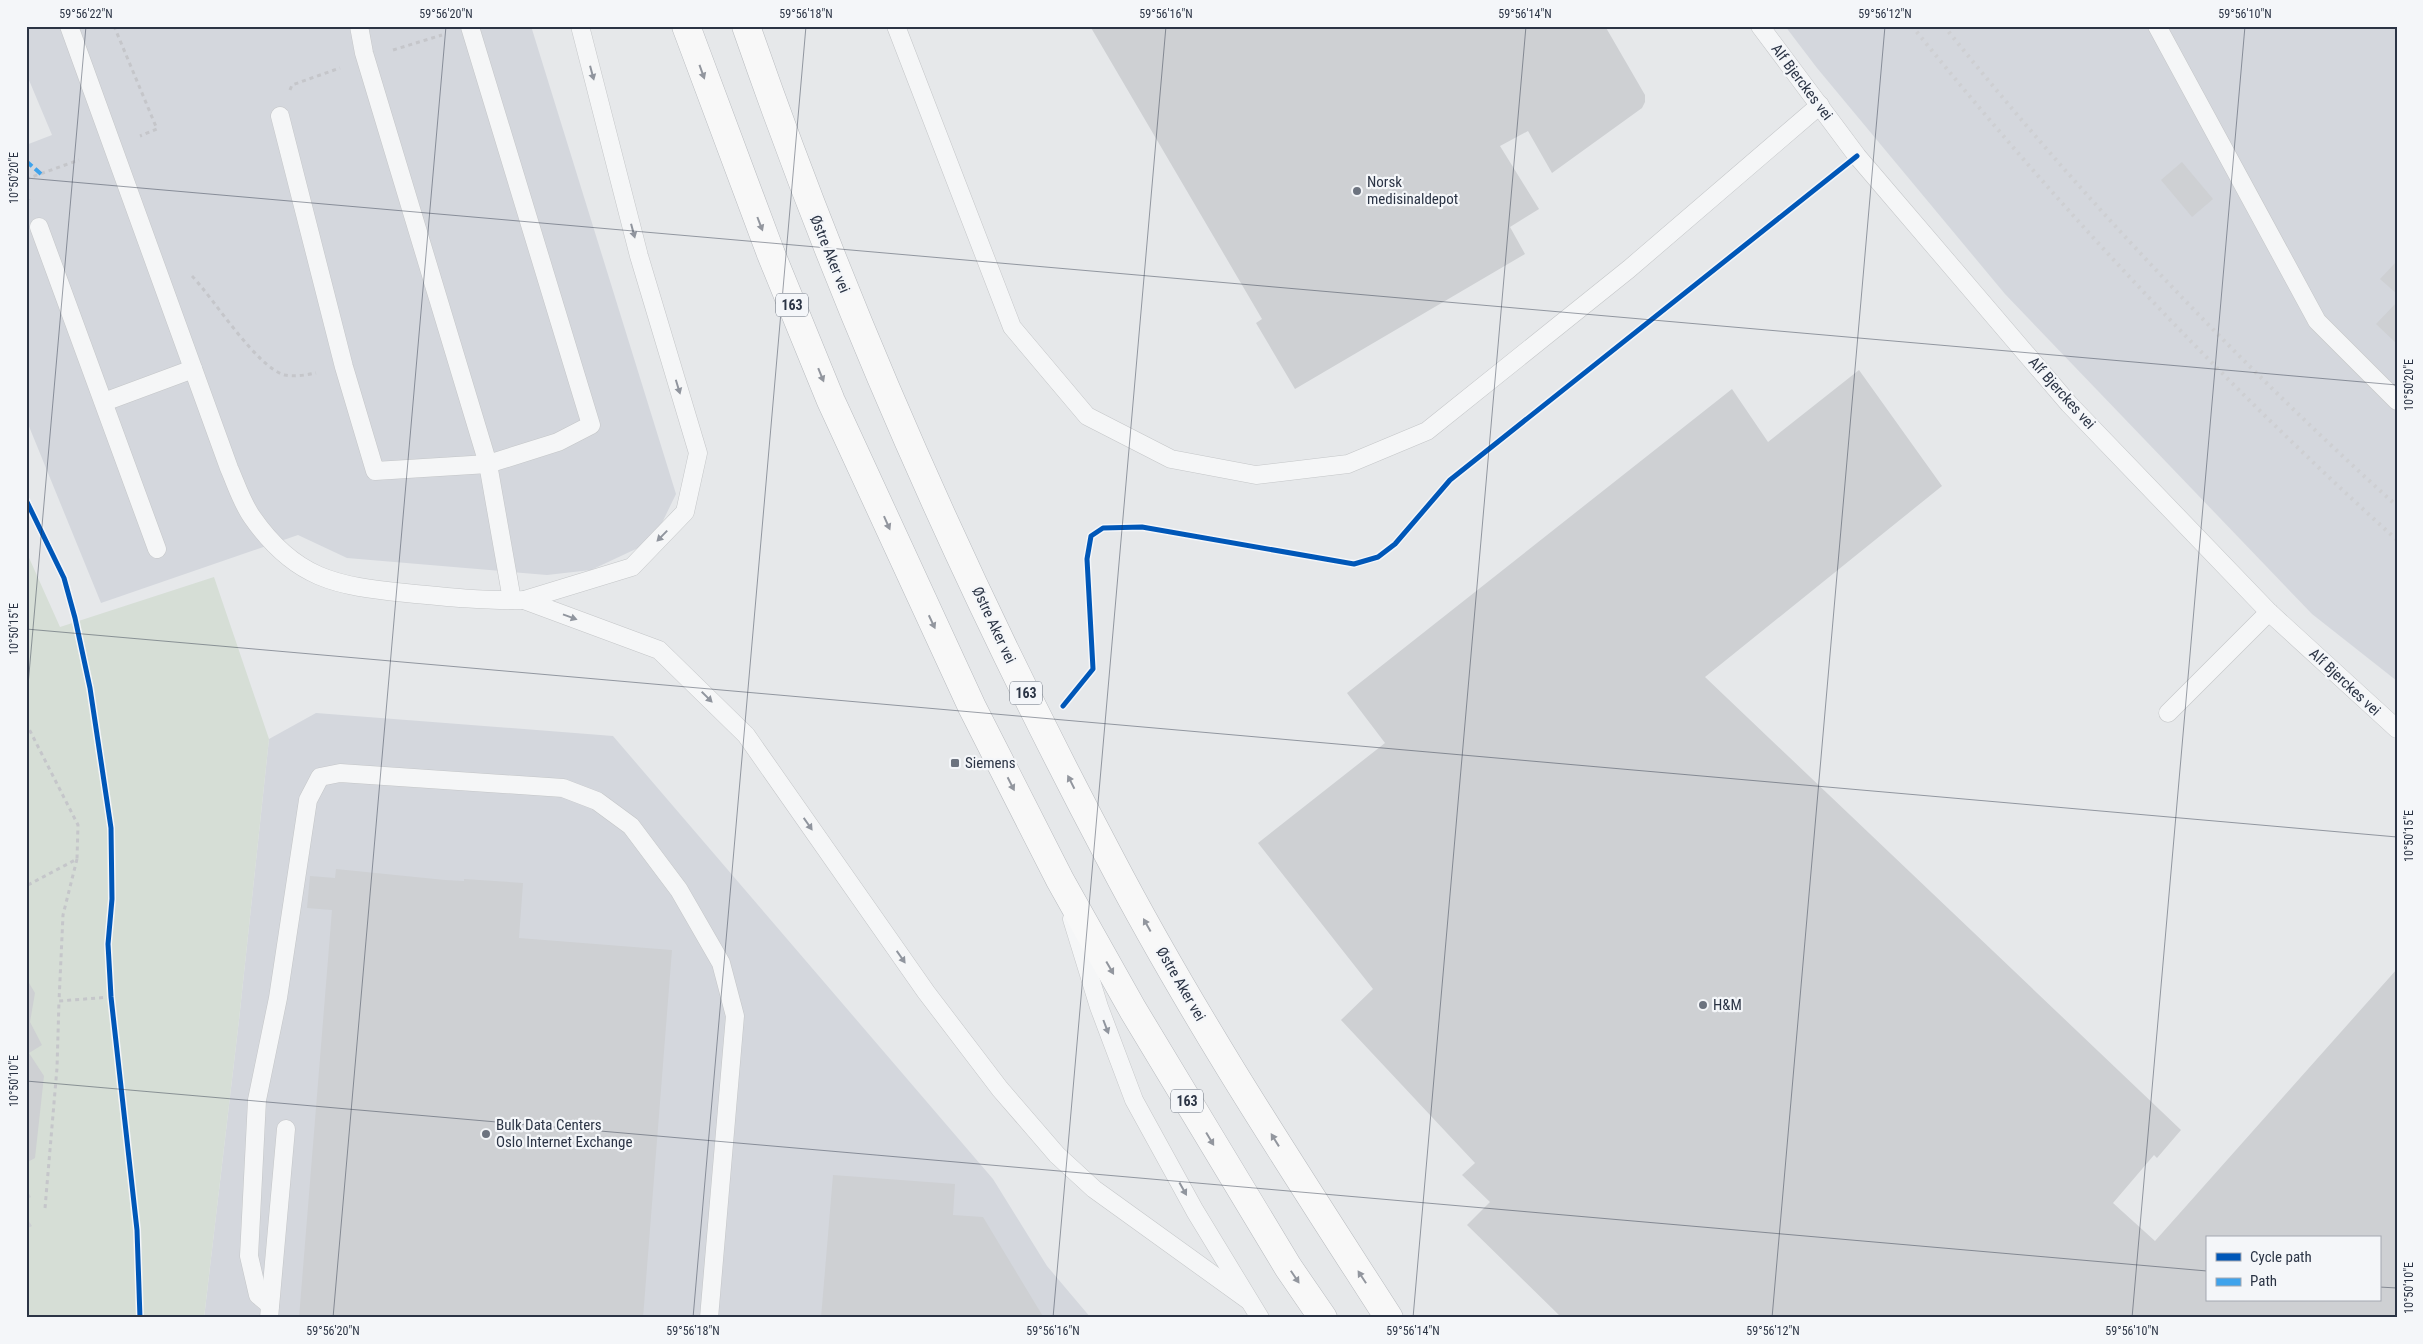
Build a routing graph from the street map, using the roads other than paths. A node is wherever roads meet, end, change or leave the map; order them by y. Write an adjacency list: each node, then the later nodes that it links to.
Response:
1 (69, 26): 13 (lane)
2 (359, 26): 16 (lane)
3 (580, 26): 18 (lane, one-way to 18)
4 (686, 26): 22 (highway, 163, one-way to 22)
5 (746, 26): 29 (highway, Østre Aker vei / 163, one-way to 5)
6 (896, 26): 10 (lane)
7 (1760, 26): 10 (lane, Alf Bjerckes vei)
8 (2157, 26): 14 (lane)
9 (470, 27): 16 (lane)
10 (1820, 105): 19 (lane, Alf Bjerckes vei)
11 (280, 116): 16 (lane)
12 (39, 226): 15 (lane)
13 (193, 369): 15 (lane); 18 (lane)
14 (2397, 401)
15 (104, 402): 17 (lane)
16 (488, 464): 18 (lane)
17 (157, 549)
18 (518, 600): 24 (lane, one-way to 24)
19 (2269, 612): 20 (lane); 21 (lane, Alf Bjerckes vei)
20 (2168, 713)
21 (2397, 730)
22 (1060, 880): 24 (lane, one-way to 24); 28 (highway, 163, one-way to 28)
23 (286, 1129): 25 (lane)
24 (1248, 1300): 27 (lane)
25 (269, 1312): 26 (lane)
26 (709, 1318)
27 (1260, 1318)
28 (1323, 1318)
29 (1389, 1318)

